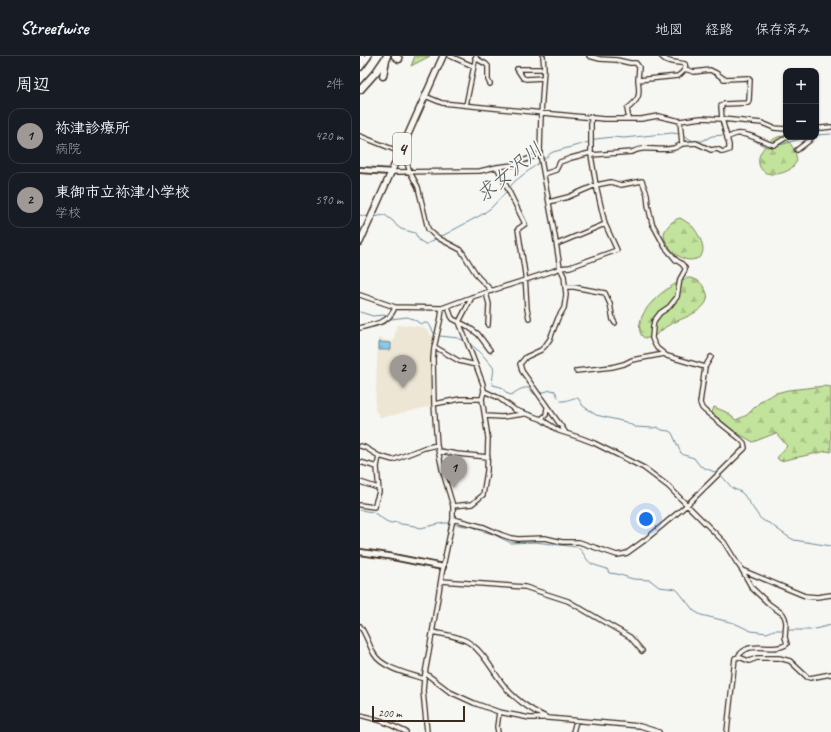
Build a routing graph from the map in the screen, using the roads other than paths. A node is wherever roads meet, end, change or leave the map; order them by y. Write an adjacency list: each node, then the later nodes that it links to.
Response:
1 (368, 56): 11 (highway)
2 (387, 56): 14 (highway); 18 (highway)
3 (443, 56): 19 (main road, 4)
4 (450, 56): 9 (street)
5 (543, 56): 12 (street)
6 (590, 56): 16 (street)
7 (661, 56): 13 (street)
8 (476, 57): 10 (street); 17 (street)
9 (460, 58): 10 (street)
10 (473, 66): 20 (street)
11 (360, 67)
12 (544, 69): 15 (street); 15 (street)
13 (685, 69): 16 (street); 24 (street)
14 (383, 76)
15 (544, 78): 21 (street)
16 (638, 80): 23 (street)
17 (490, 84)
18 (360, 90)
19 (426, 96): 20 (street); 35 (main road, 4)
20 (466, 105): 21 (street)
21 (541, 114): 22 (street); 36 (street)
22 (592, 117): 23 (street); 37 (street)
23 (627, 119): 25 (street)
24 (722, 119): 25 (street); 28 (street); 30 (street)
25 (680, 121): 33 (street)
26 (831, 127): 27 (street)
27 (819, 128)
28 (783, 129)
29 (360, 136): 35 (street)
30 (727, 138): 31 (street); 33 (street)
31 (783, 139)
32 (810, 140): 34 (street)
33 (682, 144): 37 (street)
34 (797, 150)
35 (401, 151): 40 (main road, 4); 41 (street)
36 (540, 154): 38 (street); 42 (street)
37 (592, 155): 42 (street); 43 (street)
38 (497, 167): 41 (street); 49 (street)
39 (360, 170): 40 (street)
40 (392, 172): 41 (street); 46 (main road, 4)
41 (410, 172): 51 (street)
42 (544, 174): 44 (street)
43 (596, 185): 44 (street); 45 (street); 65 (street)
44 (549, 202): 47 (street)
45 (605, 224): 47 (street); 48 (street)
46 (360, 242)
47 (557, 244): 48 (street)
48 (560, 268): 49 (street); 50 (street)
49 (526, 280): 51 (street); 58 (street)
50 (565, 287): 60 (street); 73 (street)
51 (492, 291): 52 (street)
52 (486, 293): 54 (street); 61 (street)
53 (360, 295): 56 (street)
54 (472, 297): 55 (street); 59 (street)
55 (448, 306): 57 (street); 59 (street)
56 (394, 307): 57 (street); 62 (street)
57 (442, 308): 63 (street)
58 (529, 318)
59 (459, 322): 64 (street); 67 (street)
60 (615, 323)
61 (488, 324)
62 (360, 328)
63 (434, 347): 67 (street); 72 (street)
64 (490, 350)
65 (664, 354): 68 (street); 69 (street)
66 (710, 358): 68 (street)
67 (476, 365): 70 (street)
68 (705, 367): 88 (street)
69 (576, 371)
70 (484, 391): 71 (street); 74 (street)
71 (482, 399): 72 (street); 75 (street)
72 (434, 404): 78 (street)
73 (547, 408): 76 (street); 77 (street)
74 (525, 414): 75 (street); 76 (street)
75 (485, 416): 82 (street)
76 (541, 419): 77 (street)
77 (566, 434): 88 (street)
78 (437, 445): 80 (street); 81 (street)
79 (360, 446): 81 (street)
80 (439, 451): 82 (street); 89 (street)
81 (379, 456): 84 (street)
82 (488, 456): 89 (street)
83 (360, 462): 84 (street)
84 (377, 467): 86 (street)
85 (360, 482): 86 (street)
86 (378, 488): 87 (street)
87 (360, 505)
88 (687, 505): 90 (street); 93 (street)
89 (453, 506): 90 (street)
90 (453, 519): 92 (street)
91 (360, 552): 92 (street)
92 (443, 567): 94 (street)
93 (742, 570): 95 (street); 99 (street)
94 (441, 581): 97 (street); 98 (street)
95 (831, 595)
96 (360, 626): 102 (street)
97 (433, 632): 100 (street); 105 (street)
98 (642, 651)
99 (739, 657): 101 (street); 112 (street)
100 (425, 673): 102 (street); 103 (street)
101 (831, 674)
102 (424, 679): 108 (street)
103 (499, 712): 105 (street); 109 (street)
104 (360, 715): 107 (street)
105 (548, 718): 106 (street)
106 (576, 721): 110 (street); 111 (street)
107 (406, 732)
108 (427, 732)
109 (498, 732)
110 (573, 732)
111 (659, 732)
112 (727, 732)

